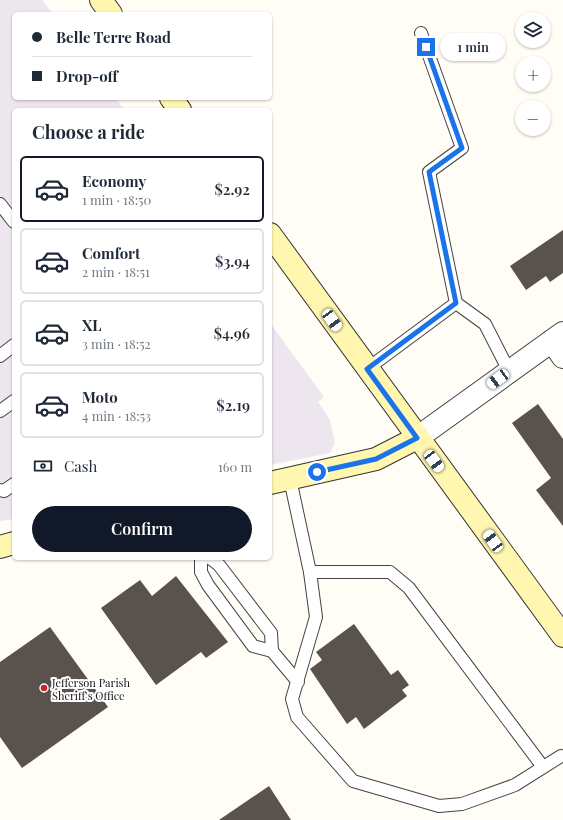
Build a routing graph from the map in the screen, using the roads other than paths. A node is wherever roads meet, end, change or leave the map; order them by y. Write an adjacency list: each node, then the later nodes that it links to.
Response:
1 (101, 0): 2 (street)
2 (110, 12)
3 (421, 32): 7 (lane)
4 (0, 204): 5 (lane)
5 (12, 219)
6 (272, 237): 11 (street)
7 (456, 303): 11 (lane); 12 (lane)
8 (559, 343): 12 (street)
9 (12, 347): 10 (lane)
10 (0, 356)
11 (367, 369): 15 (street)
12 (509, 371): 15 (street)
13 (12, 402): 14 (lane)
14 (0, 411)
15 (417, 438): 16 (street); 24 (street)
16 (280, 481): 23 (lane)
17 (12, 485): 18 (lane)
18 (0, 490)
19 (12, 544): 20 (street)
20 (0, 547)
21 (201, 560): 25 (lane)
22 (213, 560): 25 (lane)
23 (310, 572): 26 (lane); 28 (lane)
24 (563, 636)
25 (272, 651): 26 (lane)
26 (298, 682): 28 (lane)
27 (562, 757): 28 (lane)
28 (543, 767)

